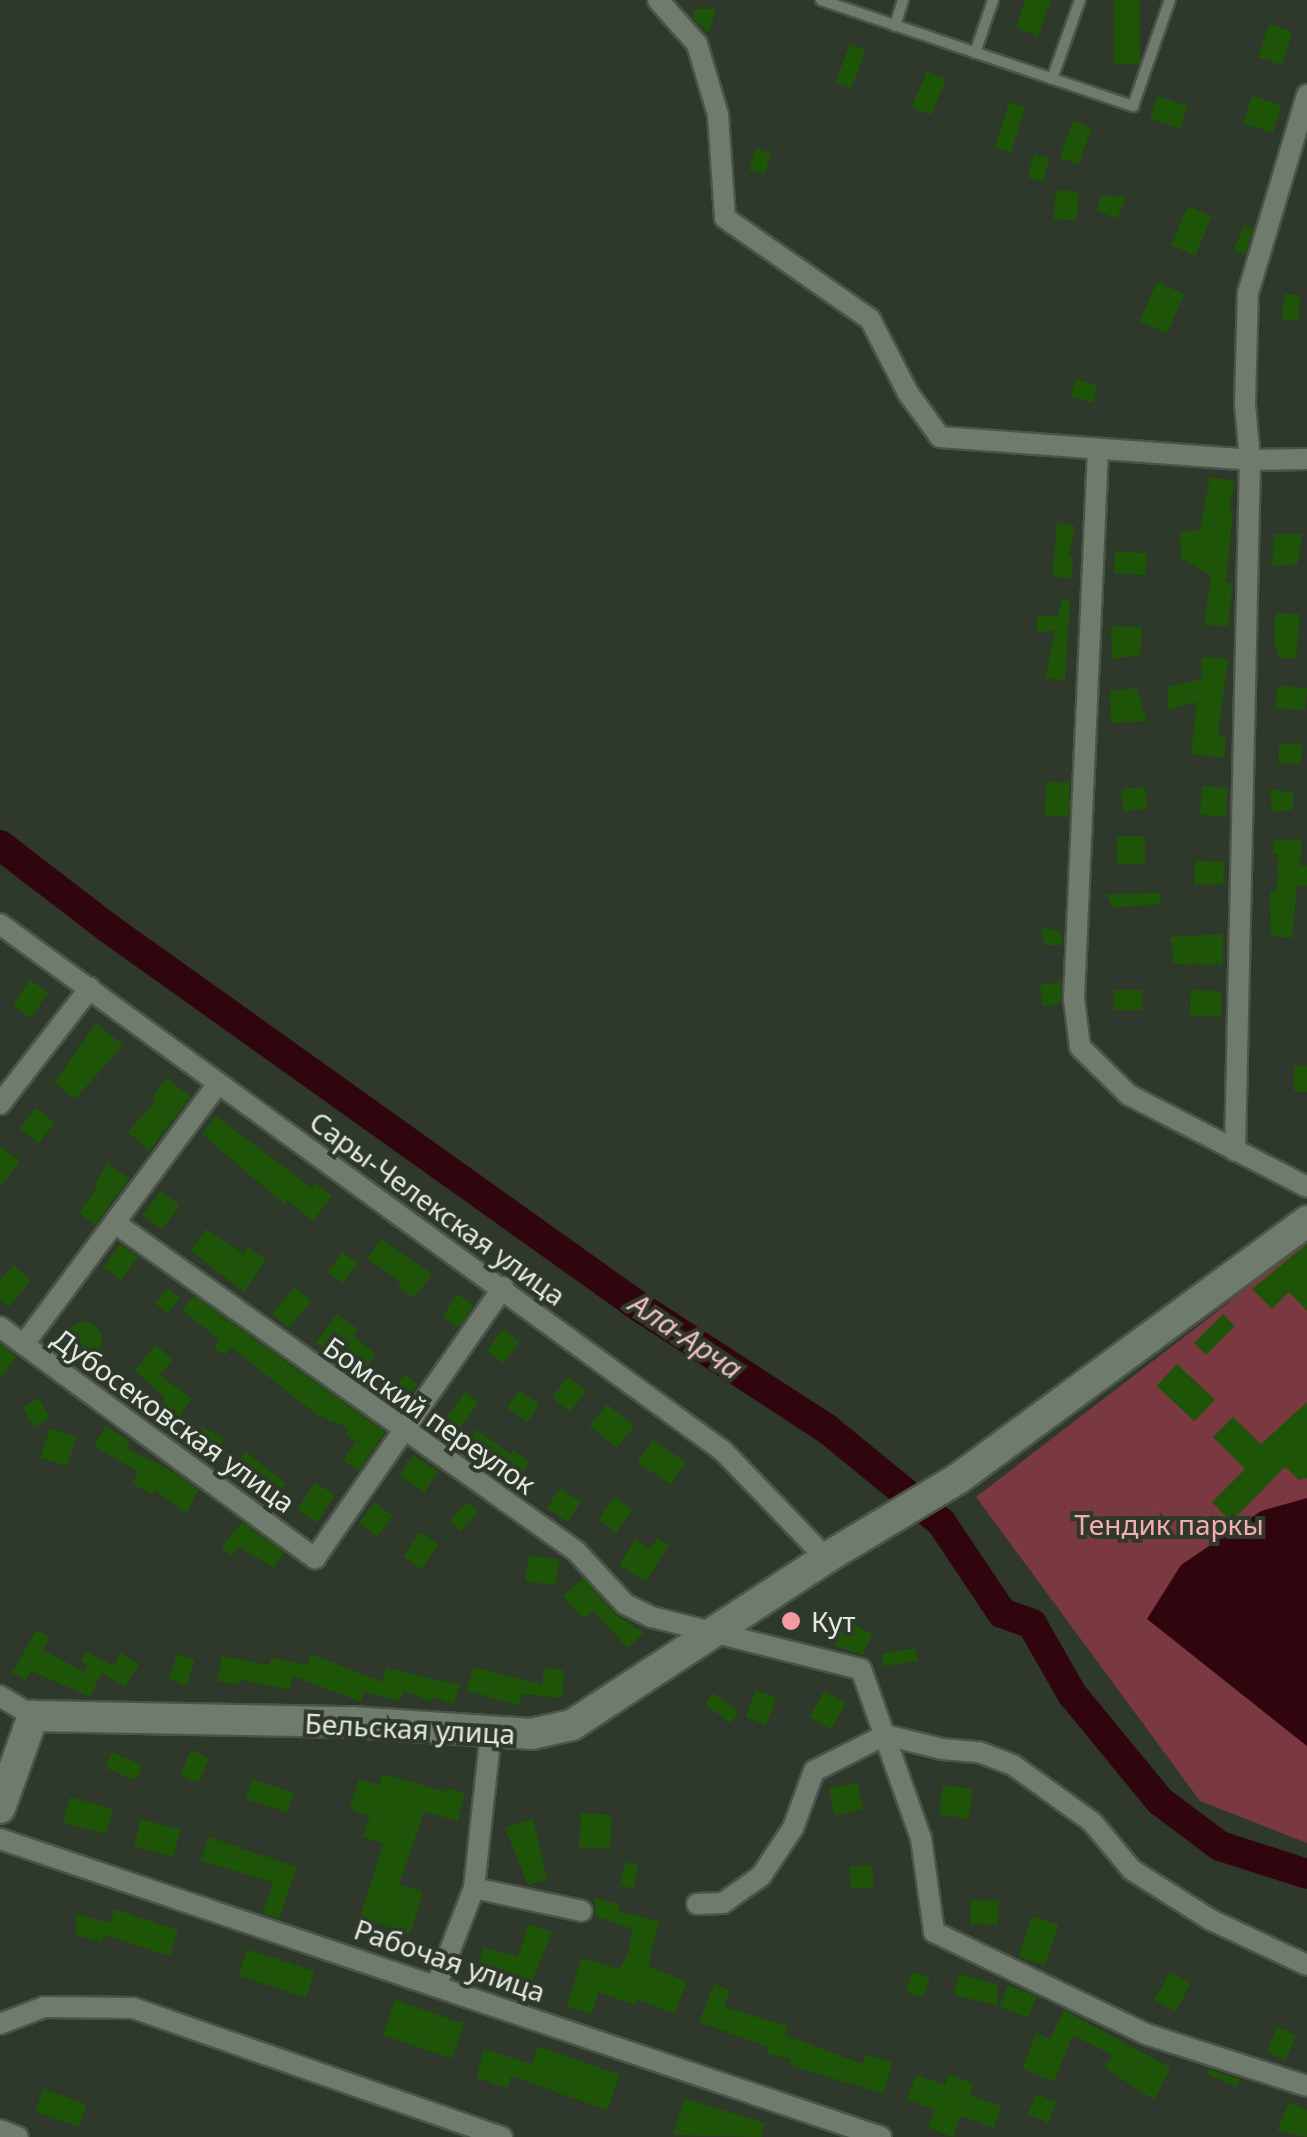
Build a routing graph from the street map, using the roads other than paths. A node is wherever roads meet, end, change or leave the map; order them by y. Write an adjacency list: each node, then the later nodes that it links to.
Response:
1 (658, 0): 11 (street)
2 (821, 0): 7 (lane)
3 (903, 0): 7 (lane)
4 (993, 0): 8 (lane)
5 (1080, 0): 9 (lane)
6 (1170, 0): 9 (lane)
7 (895, 26): 8 (lane)
8 (976, 53): 9 (lane)
9 (1052, 79)
10 (1307, 95): 13 (street)
11 (1098, 449): 13 (street); 18 (street)
12 (1307, 459): 13 (street)
13 (1250, 460): 18 (street)
14 (0, 924): 15 (street, Сары-Челекская улица)
15 (90, 988): 16 (street, Сары-Челекская улица); 17 (street)
16 (218, 1084): 21 (street); 22 (street, Сары-Челекская улица)
17 (0, 1104)
18 (1234, 1151): 19 (street)
19 (1307, 1187)
20 (1307, 1221): 26 (street, Бельская улица)
21 (115, 1224): 24 (street); 25 (street, Бомский переулок)
22 (503, 1287): 25 (street); 26 (street, Сары-Челекская улица)
23 (0, 1327): 24 (street, Дубосековская улица)
24 (24, 1344): 25 (street, Дубосековская улица)
25 (403, 1431): 27 (street, Бомский переулок)
26 (826, 1558): 27 (street, Бельская улица)
27 (718, 1631): 30 (street, Бельская улица); 31 (street, Бомский переулок)
28 (0, 1696): 29 (street)
29 (33, 1716): 30 (street, Бельская улица); 32 (street)
30 (491, 1731): 34 (street)
31 (885, 1734): 35 (street); 37 (street); 40 (street)
32 (2, 1794)
33 (0, 1838): 38 (street, Рабочая улица)
34 (474, 1888): 36 (street); 38 (street)
35 (697, 1904)
36 (582, 1911)
37 (1307, 1966)
38 (437, 1984): 44 (street, Рабочая улица)
39 (0, 2024): 43 (street)
40 (1307, 2086)
41 (0, 2130): 42 (street)
42 (18, 2137)
43 (502, 2137)
44 (881, 2137)

